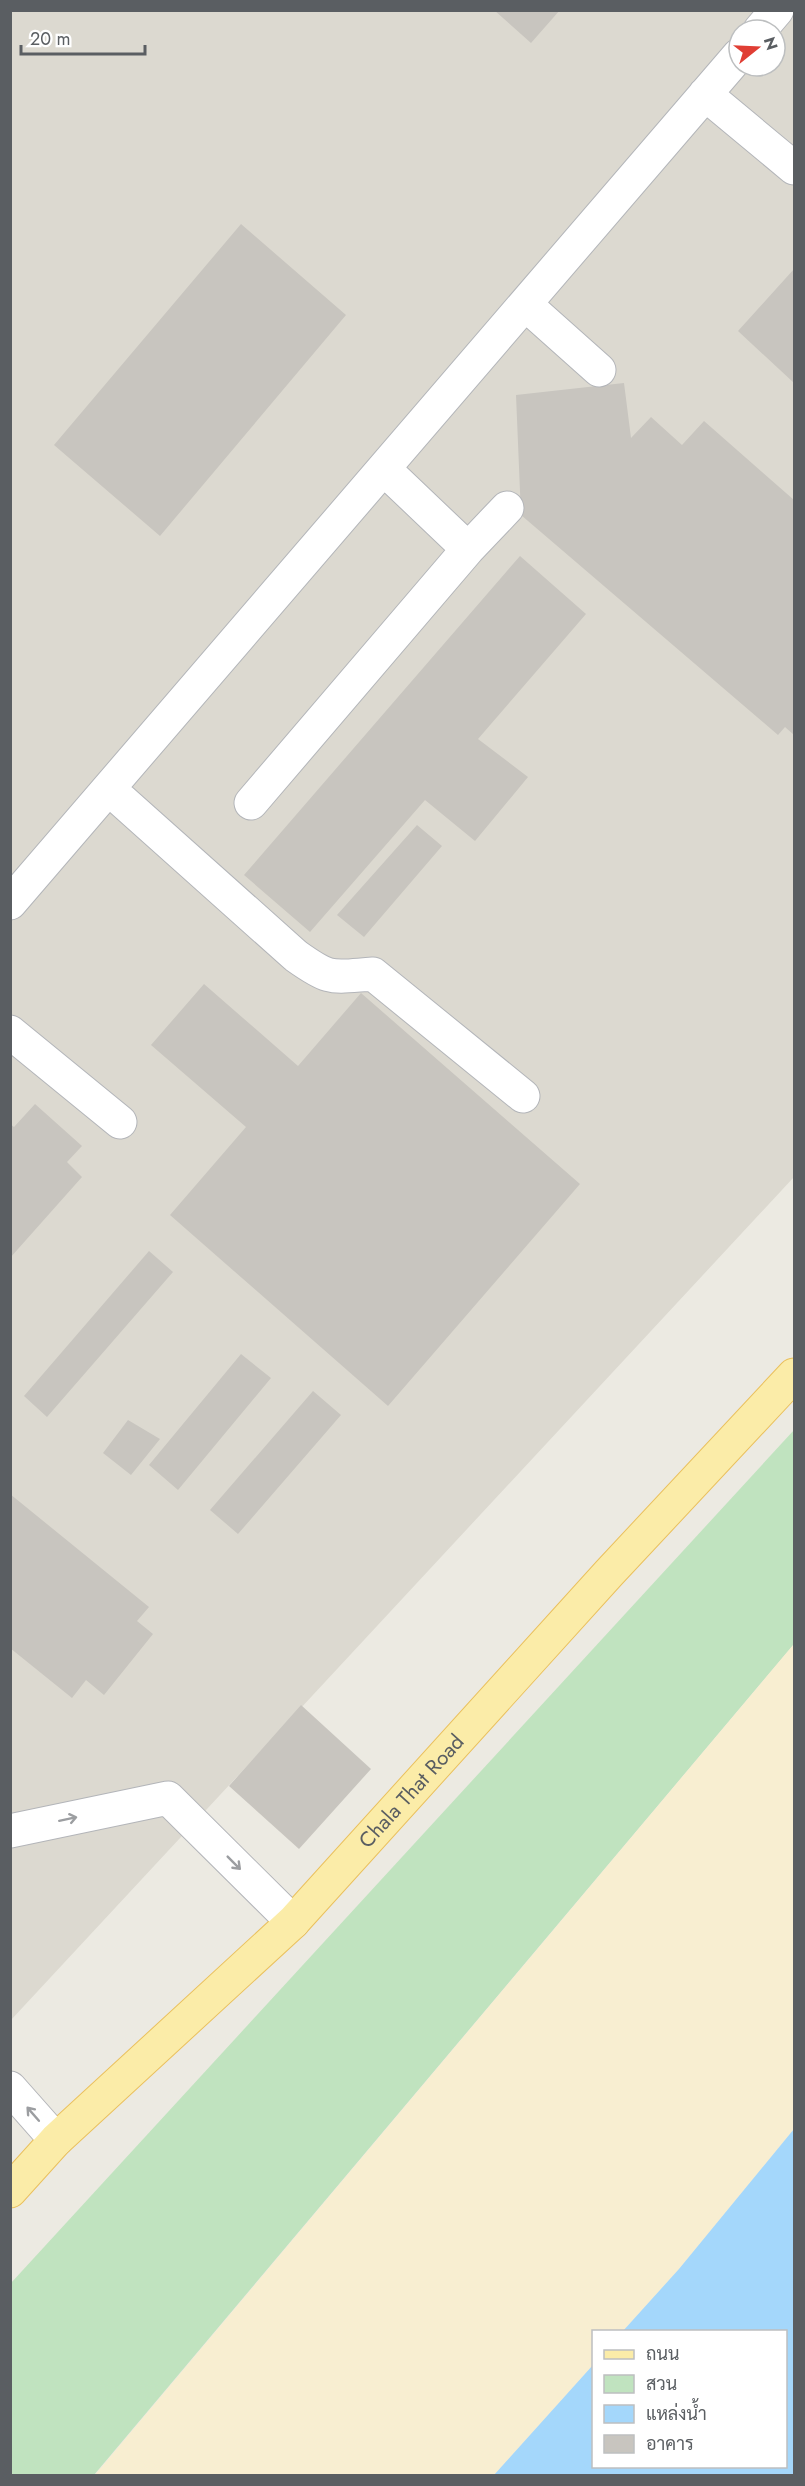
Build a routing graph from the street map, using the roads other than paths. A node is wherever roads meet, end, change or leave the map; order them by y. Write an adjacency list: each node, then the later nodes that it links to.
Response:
1 (727, 69): 2 (lane)
2 (705, 94): 3 (lane); 4 (lane)
3 (795, 168)
4 (525, 304): 5 (lane); 6 (lane)
5 (598, 370)
6 (384, 469): 8 (lane); 9 (lane)
7 (507, 508): 8 (lane)
8 (468, 549): 10 (lane)
9 (109, 789): 11 (lane); 13 (lane)
10 (251, 803)
11 (10, 903)
12 (10, 1032): 14 (lane)
13 (523, 1096)
14 (120, 1122)
15 (795, 1375): 17 (main road, Chala That Road)
16 (10, 1831): 17 (lane, one-way to 17)
17 (293, 1922): 19 (main road, Chala That Road)
18 (10, 2088): 19 (lane, one-way to 18)
19 (56, 2140): 20 (main road, Chala That Road)
20 (10, 2191)

